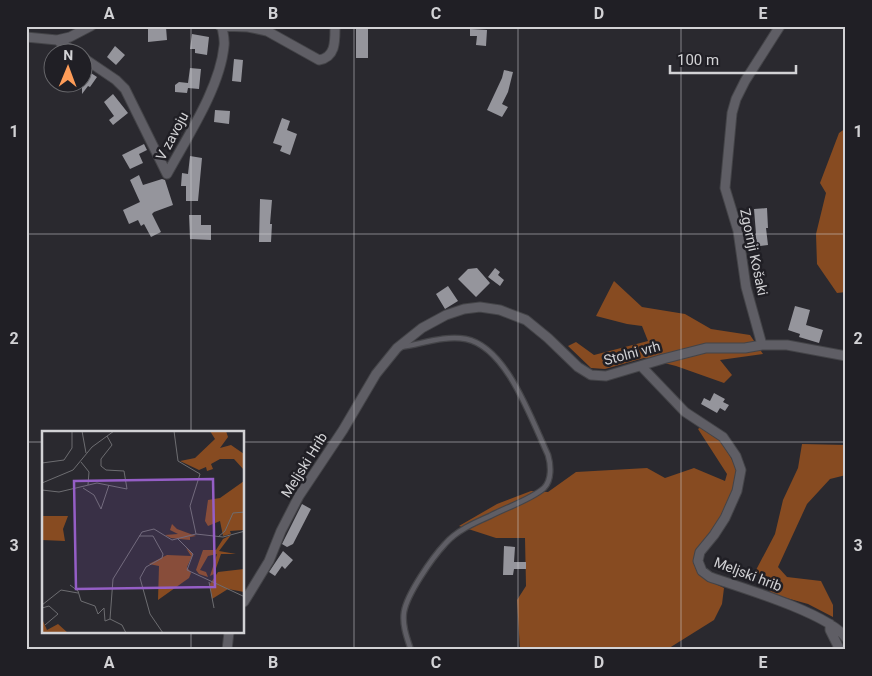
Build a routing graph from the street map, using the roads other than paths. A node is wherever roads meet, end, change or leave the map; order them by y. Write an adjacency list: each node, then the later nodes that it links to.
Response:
1 (89, 26): 6 (street)
2 (221, 26): 3 (street, V zavoju); 8 (street, V zavoju)
3 (334, 26)
4 (780, 26): 9 (street, Zgornji Košaki)
5 (26, 37): 6 (street)
6 (57, 40): 7 (street)
7 (60, 42)
8 (92, 64)
9 (762, 345): 11 (street, Stolni vrh); 12 (street, Stolni vrh)
10 (397, 348): 12 (street, Stolni vrh); 13 (street, Meljski Hrib); 18 (lane)
11 (846, 356)
12 (640, 366): 14 (street, Meljski hrib)
13 (245, 600)
14 (830, 624): 16 (street, Meljski hrib); 19 (street)
15 (229, 634): 17 (street)
16 (846, 638)
17 (226, 650)
18 (410, 650)
19 (840, 650)

